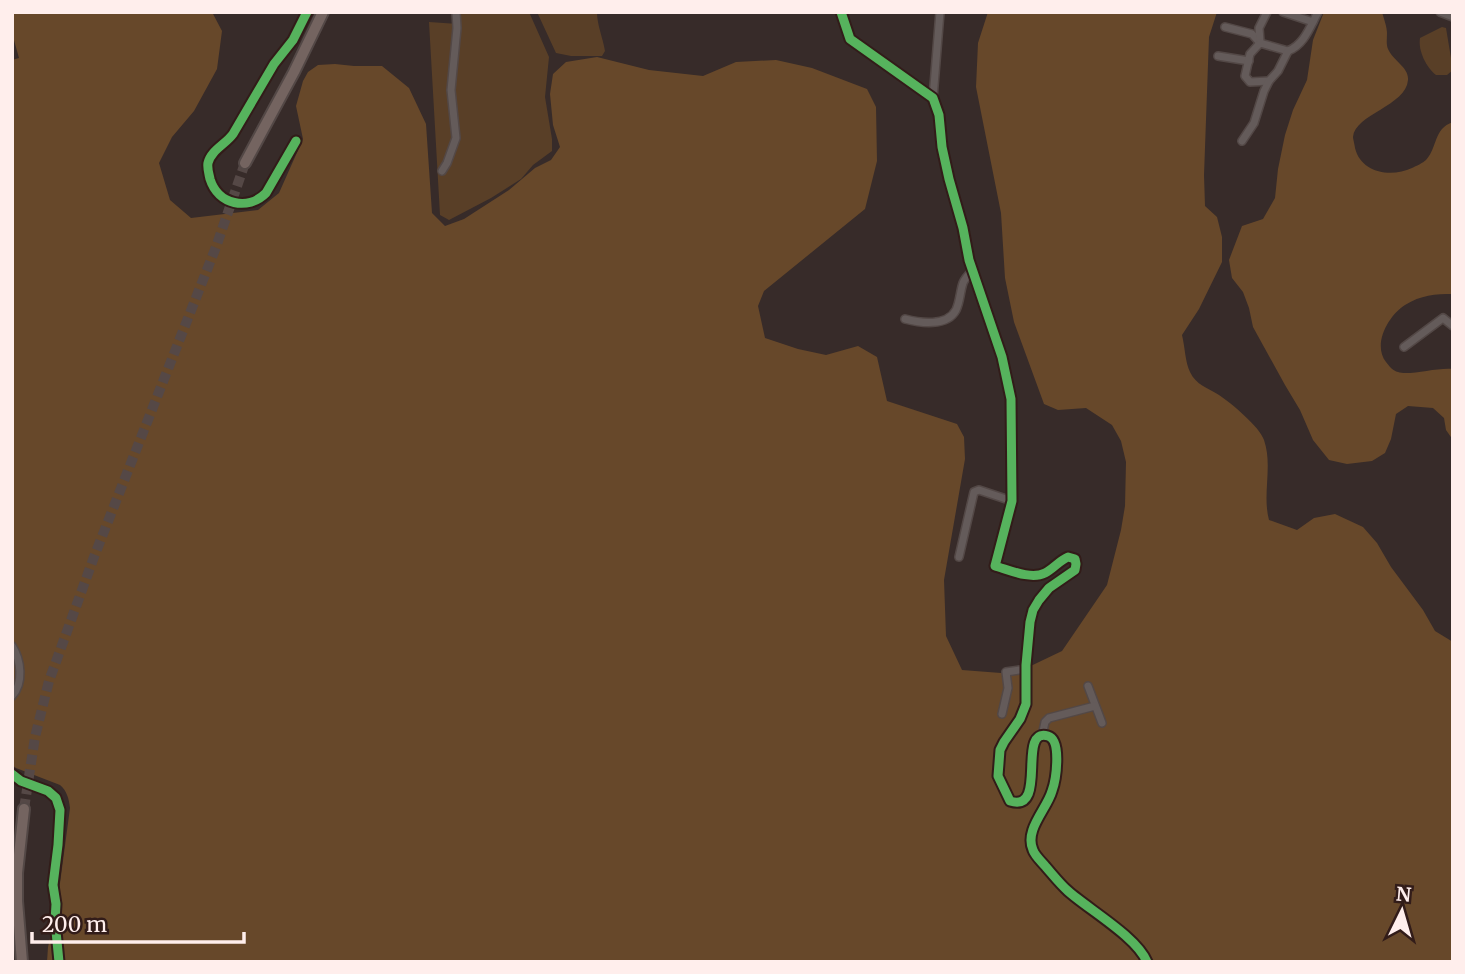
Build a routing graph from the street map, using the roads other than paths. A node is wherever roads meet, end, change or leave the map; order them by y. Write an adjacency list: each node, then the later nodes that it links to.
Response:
1 (307, 12): 19 (street)
2 (323, 12): 21 (highway)
3 (456, 12): 22 (street)
4 (841, 12): 18 (street)
5 (940, 12): 18 (street)
6 (1267, 12): 13 (street)
7 (1283, 12): 11 (street)
8 (1318, 12): 11 (street)
9 (1440, 12): 10 (street)
10 (1453, 17)
11 (1313, 22): 14 (street)
12 (1225, 27): 13 (street)
13 (1260, 43): 14 (street); 16 (street)
14 (1288, 51): 17 (street)
15 (1218, 56): 16 (street)
16 (1249, 61): 17 (street)
17 (1269, 81): 20 (street)
18 (933, 98): 23 (street)
19 (296, 141)
20 (1242, 141)
21 (245, 163)
22 (442, 171)
23 (973, 270): 24 (street); 27 (street)
24 (905, 319)
25 (1453, 326): 26 (street)
26 (1404, 347)
27 (1012, 501): 28 (street); 30 (street)
28 (959, 557)
29 (12, 646): 32 (street)
30 (1026, 669): 34 (street); 36 (street)
31 (1088, 686): 33 (street)
32 (12, 696)
33 (1095, 706): 35 (street); 36 (street)
34 (1002, 714)
35 (1102, 723)
36 (1042, 736): 41 (street)
37 (12, 774): 40 (street)
38 (24, 809): 39 (highway)
39 (22, 962)
40 (59, 962)
41 (1147, 962)

